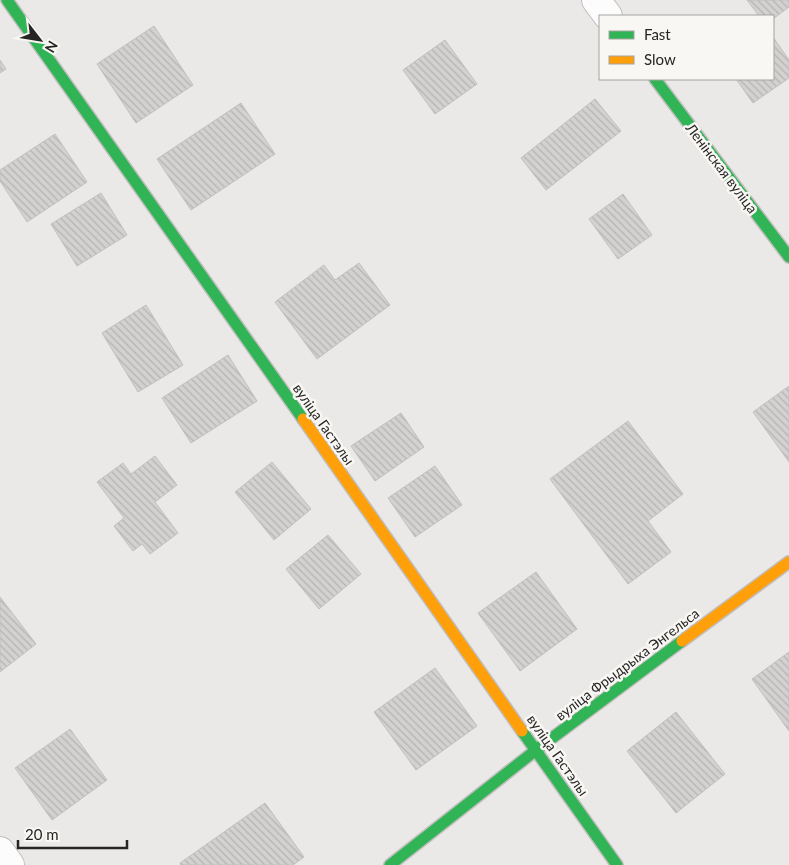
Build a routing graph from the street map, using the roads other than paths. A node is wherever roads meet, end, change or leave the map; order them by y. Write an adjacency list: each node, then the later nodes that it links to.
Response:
1 (7, 0): 7 (street, вуліца Гастэлы)
2 (596, 0): 3 (street)
3 (607, 15)
4 (656, 80): 5 (street, Ленінская вуліца)
5 (789, 258)
6 (789, 562): 7 (street, вуліца Фрыдрыха Энгельса)
7 (536, 750): 10 (street, вуліца Фрыдрыха Энгельса); 11 (street, вуліца Гастэлы)
8 (0, 851): 9 (street)
9 (10, 865)
10 (390, 865)
11 (617, 865)

